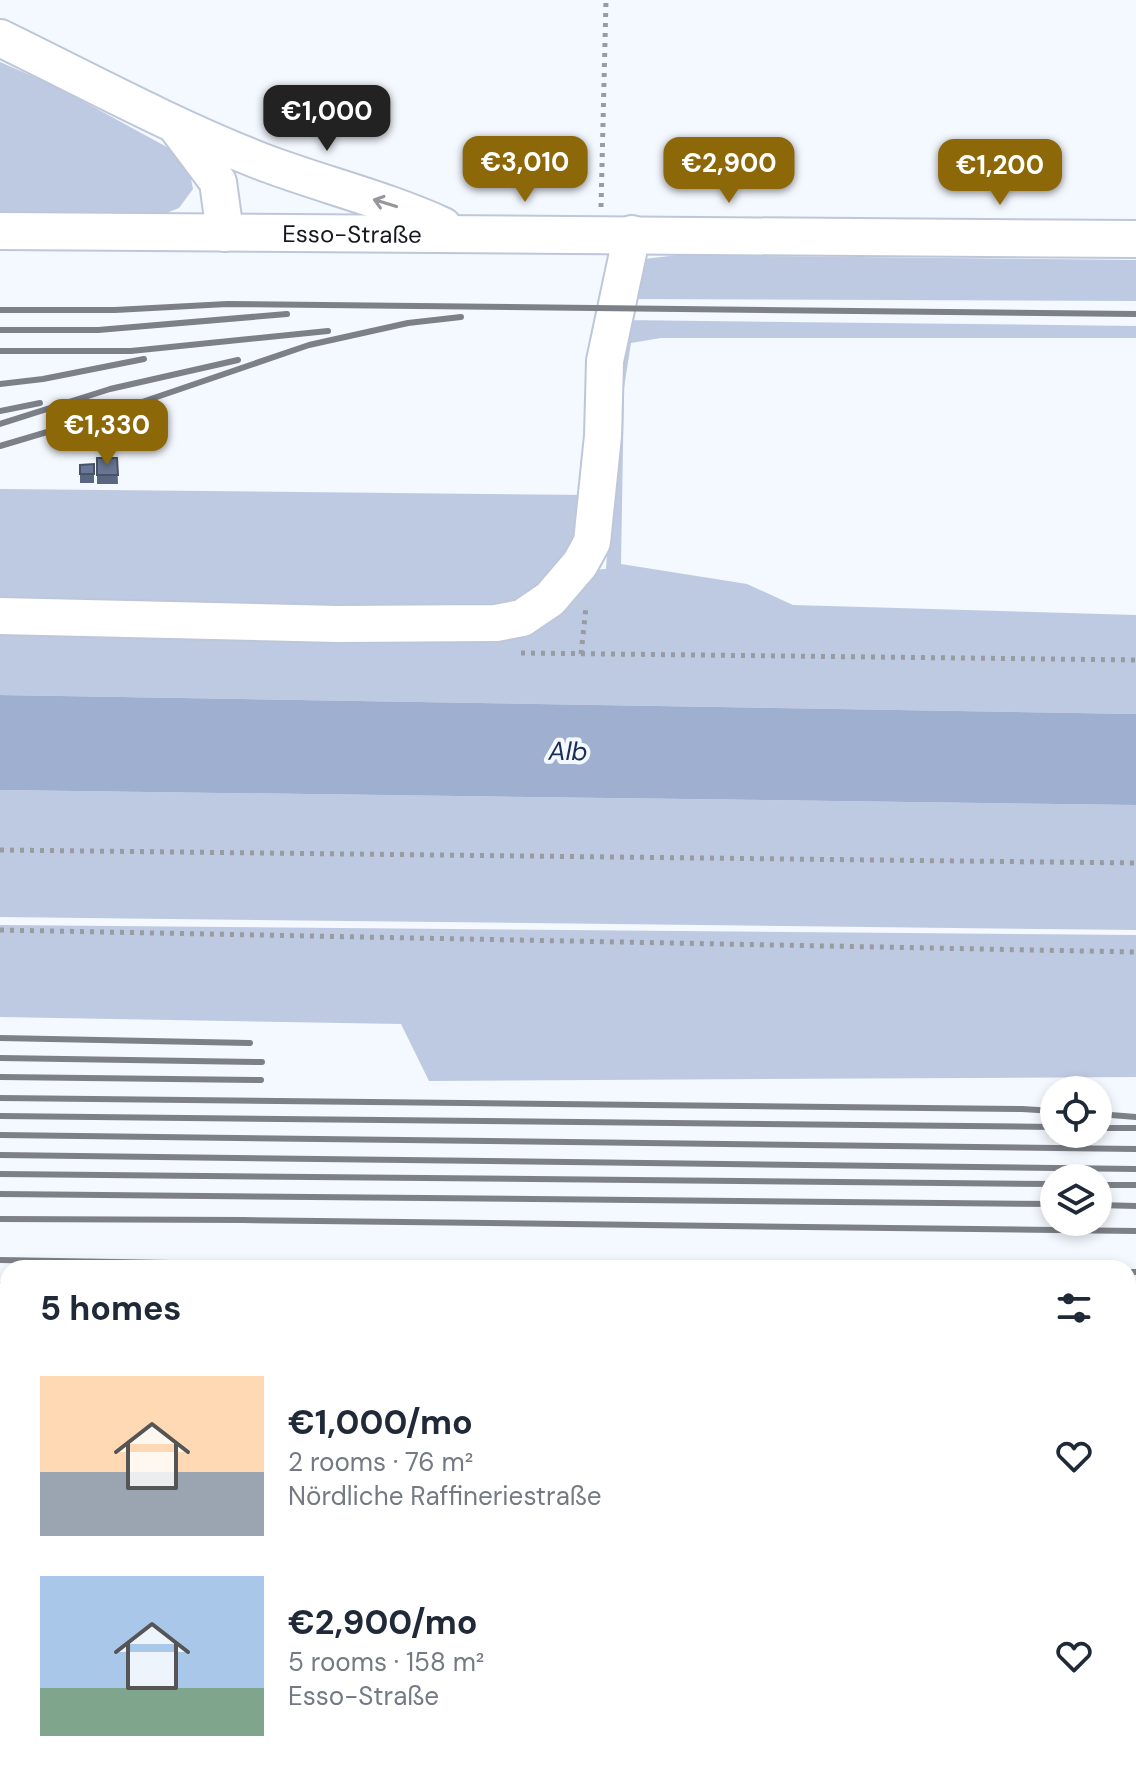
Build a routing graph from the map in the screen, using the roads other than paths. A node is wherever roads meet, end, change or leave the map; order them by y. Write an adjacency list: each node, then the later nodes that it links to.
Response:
1 (0, 38): 2 (street)
2 (175, 125): 3 (street); 5 (street)
3 (258, 160): 4 (street); 5 (street)
4 (292, 171): 7 (street); 9 (street, one-way to 4)
5 (218, 182): 8 (street)
6 (0, 231): 8 (street, Esso-Straße)
7 (290, 231): 8 (street, Esso-Straße); 9 (street, Esso-Straße)
8 (225, 233)
9 (457, 233): 10 (street, Esso-Straße)
10 (616, 234): 11 (street, Esso-Straße); 12 (street)
11 (1136, 239)
12 (0, 616)

